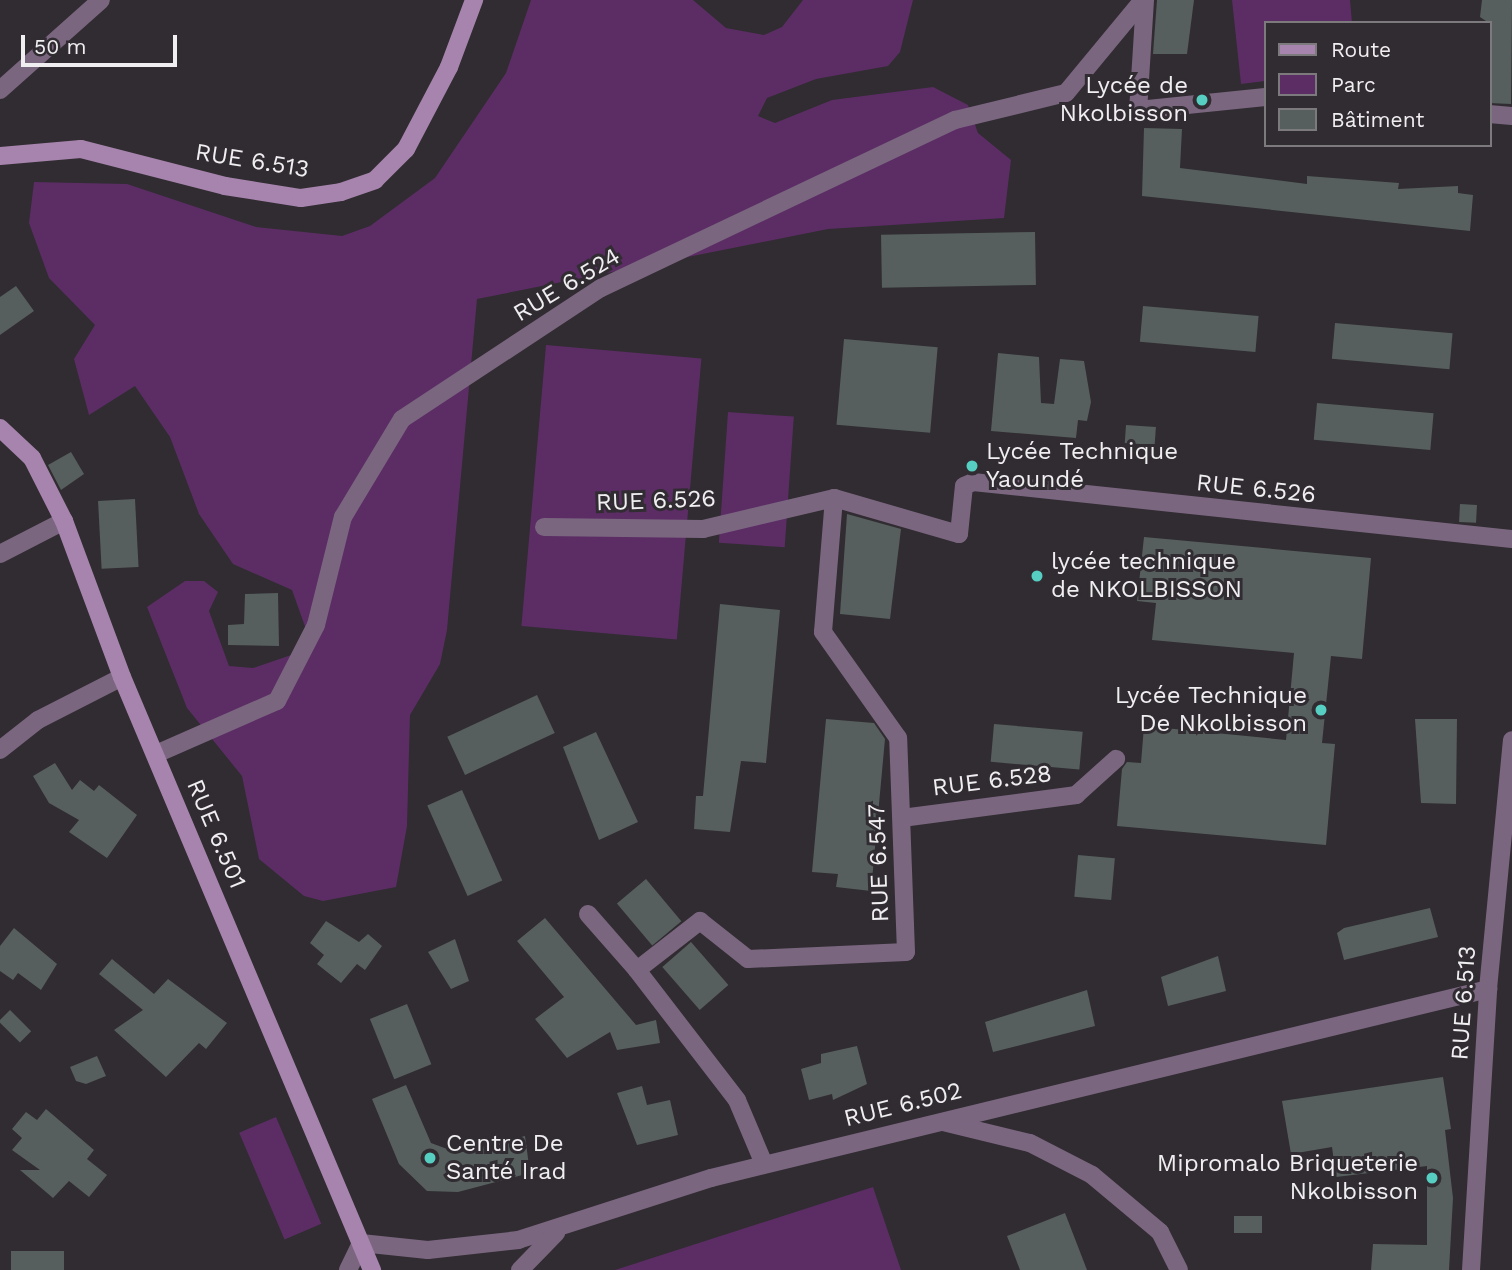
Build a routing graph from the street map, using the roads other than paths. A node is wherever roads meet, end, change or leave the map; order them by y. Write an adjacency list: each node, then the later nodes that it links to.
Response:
1 (101, 0): 4 (street)
2 (474, 0): 8 (street, RUE 6.513)
3 (1144, 0): 5 (street, RUE 6.524); 18 (street, RUE 6.524)
4 (0, 90)
5 (1264, 97)
6 (1491, 114): 7 (street)
7 (1512, 116)
8 (0, 156)
9 (0, 428): 11 (street, RUE 6.501)
10 (834, 498): 12 (street, RUE 6.526); 13 (street, RUE 6.526); 20 (street, RUE 6.547)
11 (64, 521): 14 (street); 15 (street, RUE 6.501)
12 (544, 527)
13 (1512, 539)
14 (0, 554)
15 (122, 677): 17 (street); 18 (street, RUE 6.501)
16 (1512, 740): 23 (street, RUE 6.513)
17 (0, 750)
18 (156, 754): 27 (street, RUE 6.501)
19 (1116, 759): 20 (street, RUE 6.528)
20 (902, 818): 22 (street, RUE 6.547)
21 (588, 914): 22 (street)
22 (637, 970): 25 (street)
23 (1488, 989): 24 (street, RUE 6.502); 32 (street, RUE 6.513)
24 (939, 1121): 25 (street, RUE 6.502); 31 (street)
25 (764, 1164): 26 (street, RUE 6.502)
26 (562, 1228): 27 (street, RUE 6.502); 30 (street)
27 (361, 1243): 28 (street); 29 (street, RUE 6.501)
28 (348, 1270)
29 (372, 1270)
30 (520, 1270)
31 (1179, 1270)
32 (1471, 1270)

